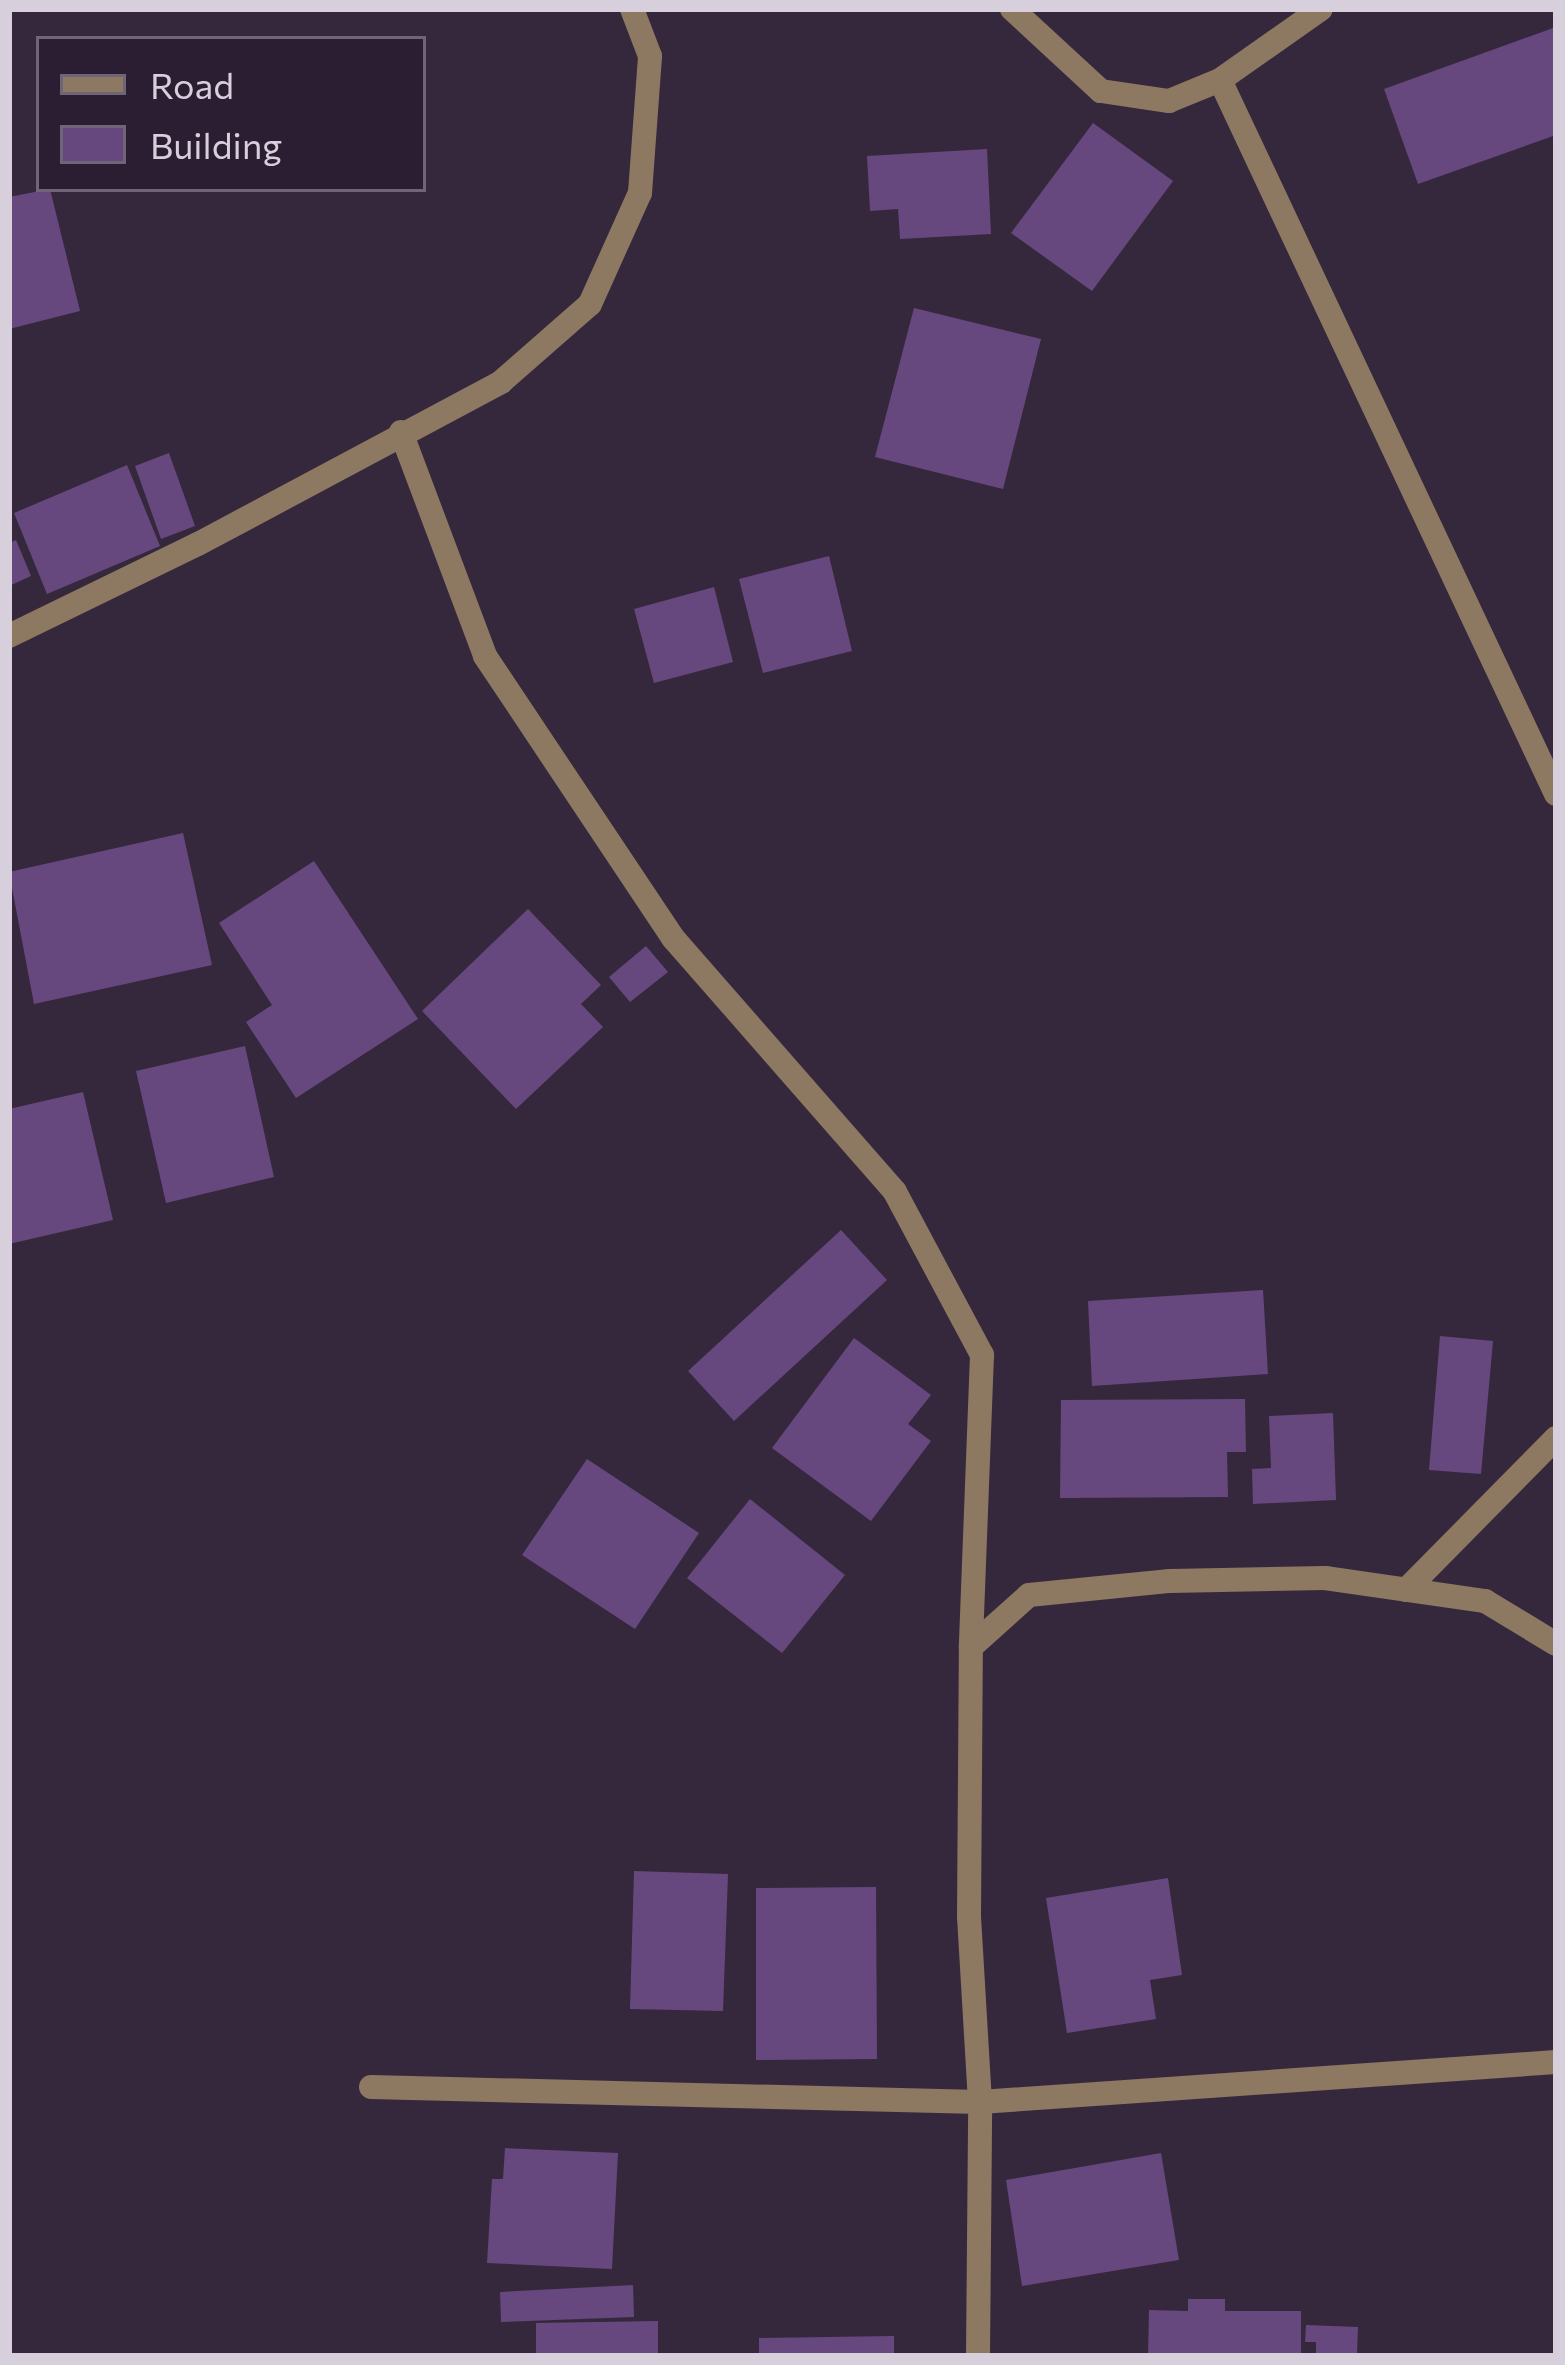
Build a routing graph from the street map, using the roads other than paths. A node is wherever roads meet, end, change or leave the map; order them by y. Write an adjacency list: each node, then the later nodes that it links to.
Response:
1 (632, 9): 5 (street)
2 (1012, 9): 4 (street)
3 (1321, 9): 4 (street)
4 (1220, 80): 7 (street)
5 (401, 432): 6 (street); 11 (street)
6 (9, 637)
7 (1556, 794)
8 (1556, 1438): 9 (street)
9 (1406, 1590): 10 (street); 11 (street)
10 (1556, 1644)
11 (971, 1647): 14 (street)
12 (1556, 2062): 14 (street)
13 (371, 2087): 14 (street)
14 (980, 2102): 15 (street)
15 (978, 2356)

